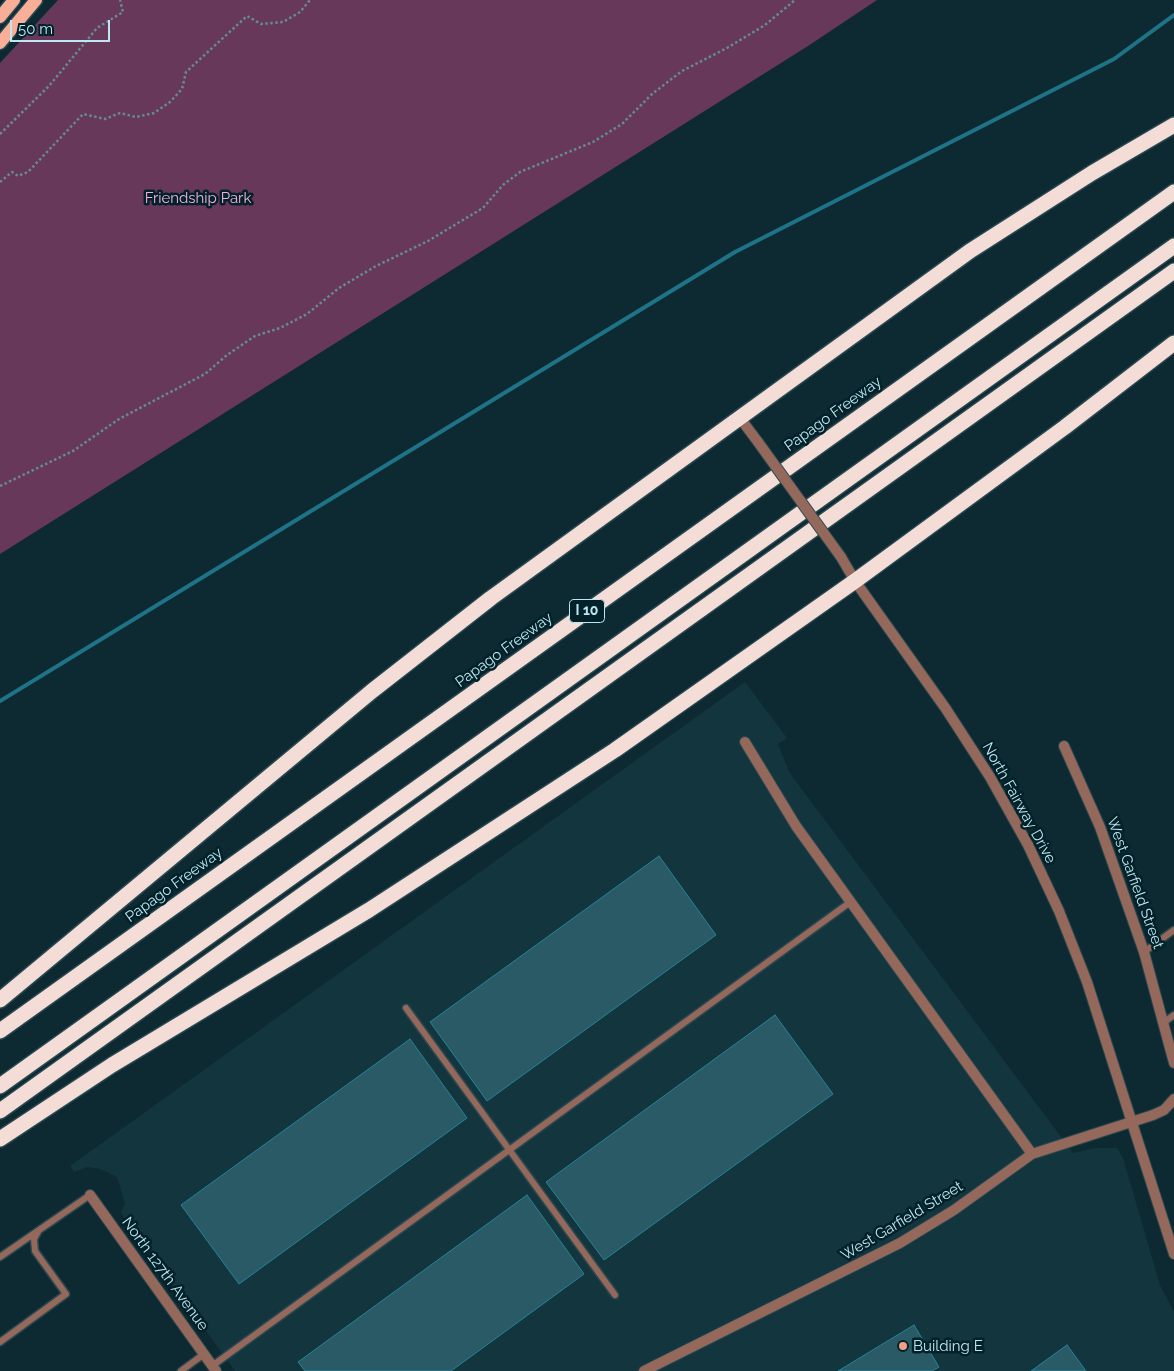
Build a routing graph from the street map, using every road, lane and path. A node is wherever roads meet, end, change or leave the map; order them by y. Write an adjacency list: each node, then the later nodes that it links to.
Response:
1 (14, 0): 6 (main road)
2 (36, 0): 7 (main road)
3 (120, 0): 9 (path)
4 (310, 0): 10 (path)
5 (794, 0): 16 (path)
6 (0, 17)
7 (0, 43)
8 (1174, 125): 15 (highway)
9 (0, 134)
10 (0, 182)
11 (1174, 192): 27 (highway, Papago Freeway / I 10)
12 (1174, 246): 29 (highway)
13 (1174, 271): 31 (highway)
14 (1174, 343): 17 (highway)
15 (740, 418): 17 (street, North Fairway Drive, bridge); 23 (highway)
16 (0, 486)
17 (855, 581): 32 (street, North Fairway Drive); 33 (highway)
18 (745, 742): 20 (street)
19 (1064, 746): 22 (street, West Garfield Street)
20 (849, 903): 34 (lane); 35 (street)
21 (1174, 930): 22 (lane)
22 (1144, 952): 26 (street, West Garfield Street)
23 (0, 1000)
24 (406, 1008): 34 (lane)
25 (1174, 1015): 26 (lane)
26 (1164, 1023): 28 (street, West Garfield Street)
27 (0, 1031)
28 (1174, 1062)
29 (0, 1086)
30 (1174, 1100): 32 (street, West Garfield Street)
31 (0, 1111)
32 (1130, 1121): 35 (street, West Garfield Street); 38 (street, North Fairway Drive)
33 (0, 1139)
34 (509, 1150): 40 (lane); 43 (lane)
35 (1032, 1154): 45 (street, West Garfield Street)
36 (90, 1195): 37 (lane); 42 (street, North 127th Avenue)
37 (39, 1230): 39 (lane); 41 (lane)
38 (1174, 1254)
39 (0, 1257)
40 (615, 1294)
41 (0, 1342)
42 (204, 1354): 43 (street, North 127th Avenue); 44 (lane)
43 (214, 1368)
44 (181, 1371)
45 (644, 1371)

